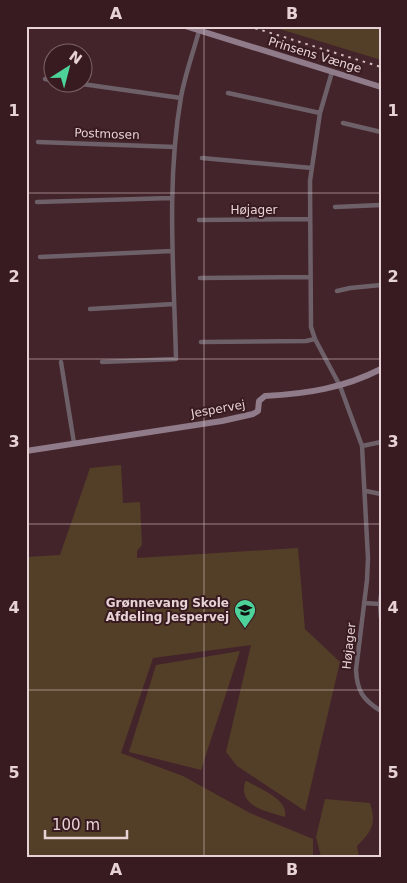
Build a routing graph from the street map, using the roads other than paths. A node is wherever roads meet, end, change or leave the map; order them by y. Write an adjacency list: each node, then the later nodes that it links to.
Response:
1 (185, 26): 2 (street, Prinsens Vænge)
2 (199, 31): 3 (street, Prinsens Vænge); 7 (street)
3 (332, 72): 5 (street, Prinsens Vænge); 8 (street, Højager)
4 (92, 85): 7 (street)
5 (381, 87)
6 (228, 93): 8 (street)
7 (181, 98): 12 (street)
8 (320, 113): 14 (street, Højager)
9 (343, 123): 10 (street)
10 (381, 132)
11 (38, 142): 12 (street, Postmosen)
12 (175, 147): 15 (street)
13 (202, 158): 14 (street)
14 (312, 168): 19 (street, Højager)
15 (172, 198): 16 (street); 21 (street)
16 (37, 202)
17 (381, 205): 18 (street)
18 (336, 207)
19 (310, 219): 20 (street, Højager); 23 (street, Højager)
20 (199, 220)
21 (172, 251): 22 (street); 27 (street)
22 (40, 257)
23 (310, 277): 24 (street); 29 (street, Højager)
24 (200, 278)
25 (381, 285): 26 (street)
26 (337, 291)
27 (174, 304): 28 (street); 32 (street)
28 (90, 308)
29 (315, 339): 30 (street); 34 (street, Højager)
30 (201, 342)
31 (61, 362): 36 (street)
32 (102, 362)
33 (381, 369): 34 (street, Jespervej)
34 (340, 386): 36 (street, Jespervej); 37 (street, Højager)
35 (381, 442): 37 (street)
36 (74, 443): 38 (street, Jespervej)
37 (362, 446): 39 (street, Højager)
38 (26, 450)
39 (366, 491): 40 (street); 42 (street, Højager)
40 (381, 494)
41 (381, 595): 43 (street)
42 (364, 602): 43 (street); 45 (street, Højager)
43 (380, 604): 44 (street)
44 (381, 618)
45 (381, 711)

